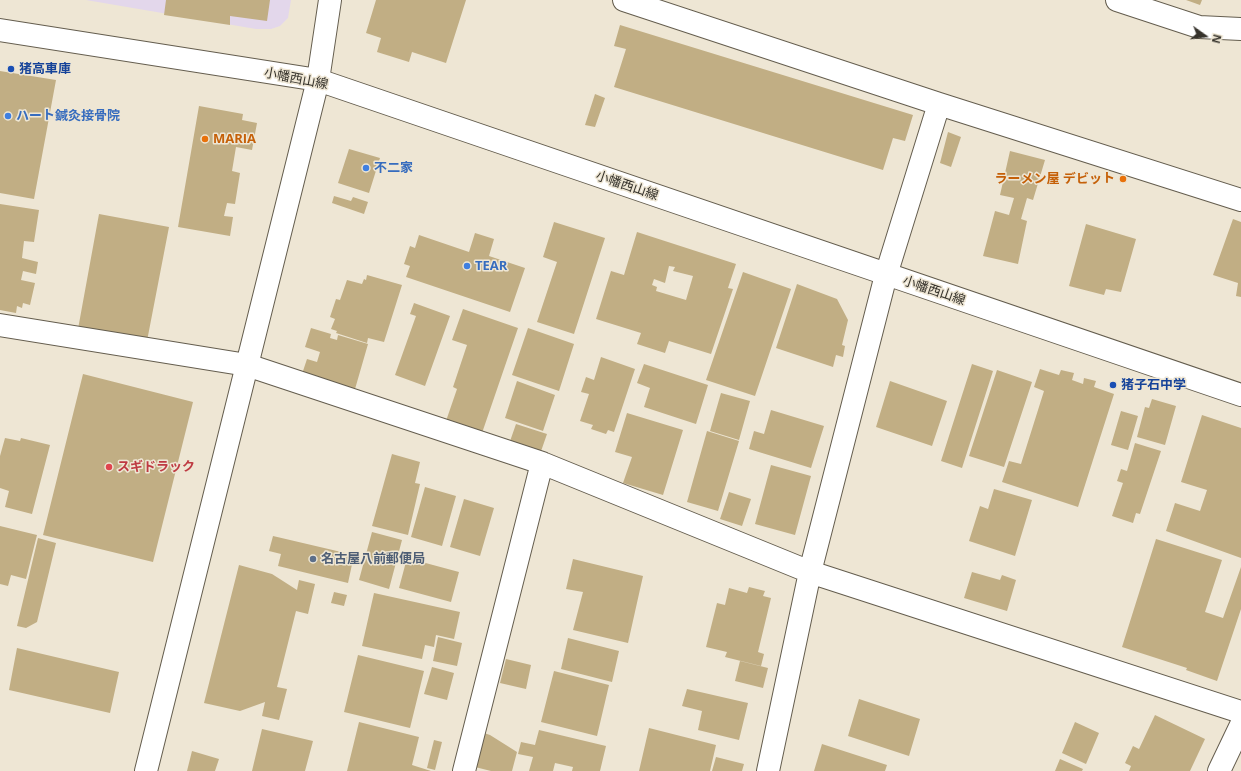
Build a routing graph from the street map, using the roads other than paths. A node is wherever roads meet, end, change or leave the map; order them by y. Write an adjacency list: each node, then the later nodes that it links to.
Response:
1 (330, 0): 6 (street)
2 (624, 0): 7 (street)
3 (1117, 0): 4 (street)
4 (1241, 29)
5 (0, 30): 6 (street, 小幡西山線)
6 (318, 80): 9 (street, 小幡西山線); 11 (street)
7 (939, 104): 8 (street); 9 (street)
8 (1241, 200)
9 (886, 275): 12 (street, 小幡西山線); 14 (street)
10 (0, 325): 11 (street)
11 (247, 365): 13 (street); 17 (street)
12 (1241, 395)
13 (542, 463): 14 (street); 18 (street)
14 (810, 572): 15 (street); 19 (street)
15 (1241, 712)
16 (1241, 725): 20 (street)
17 (146, 771)
18 (464, 771)
19 (768, 771)
20 (1219, 771)

